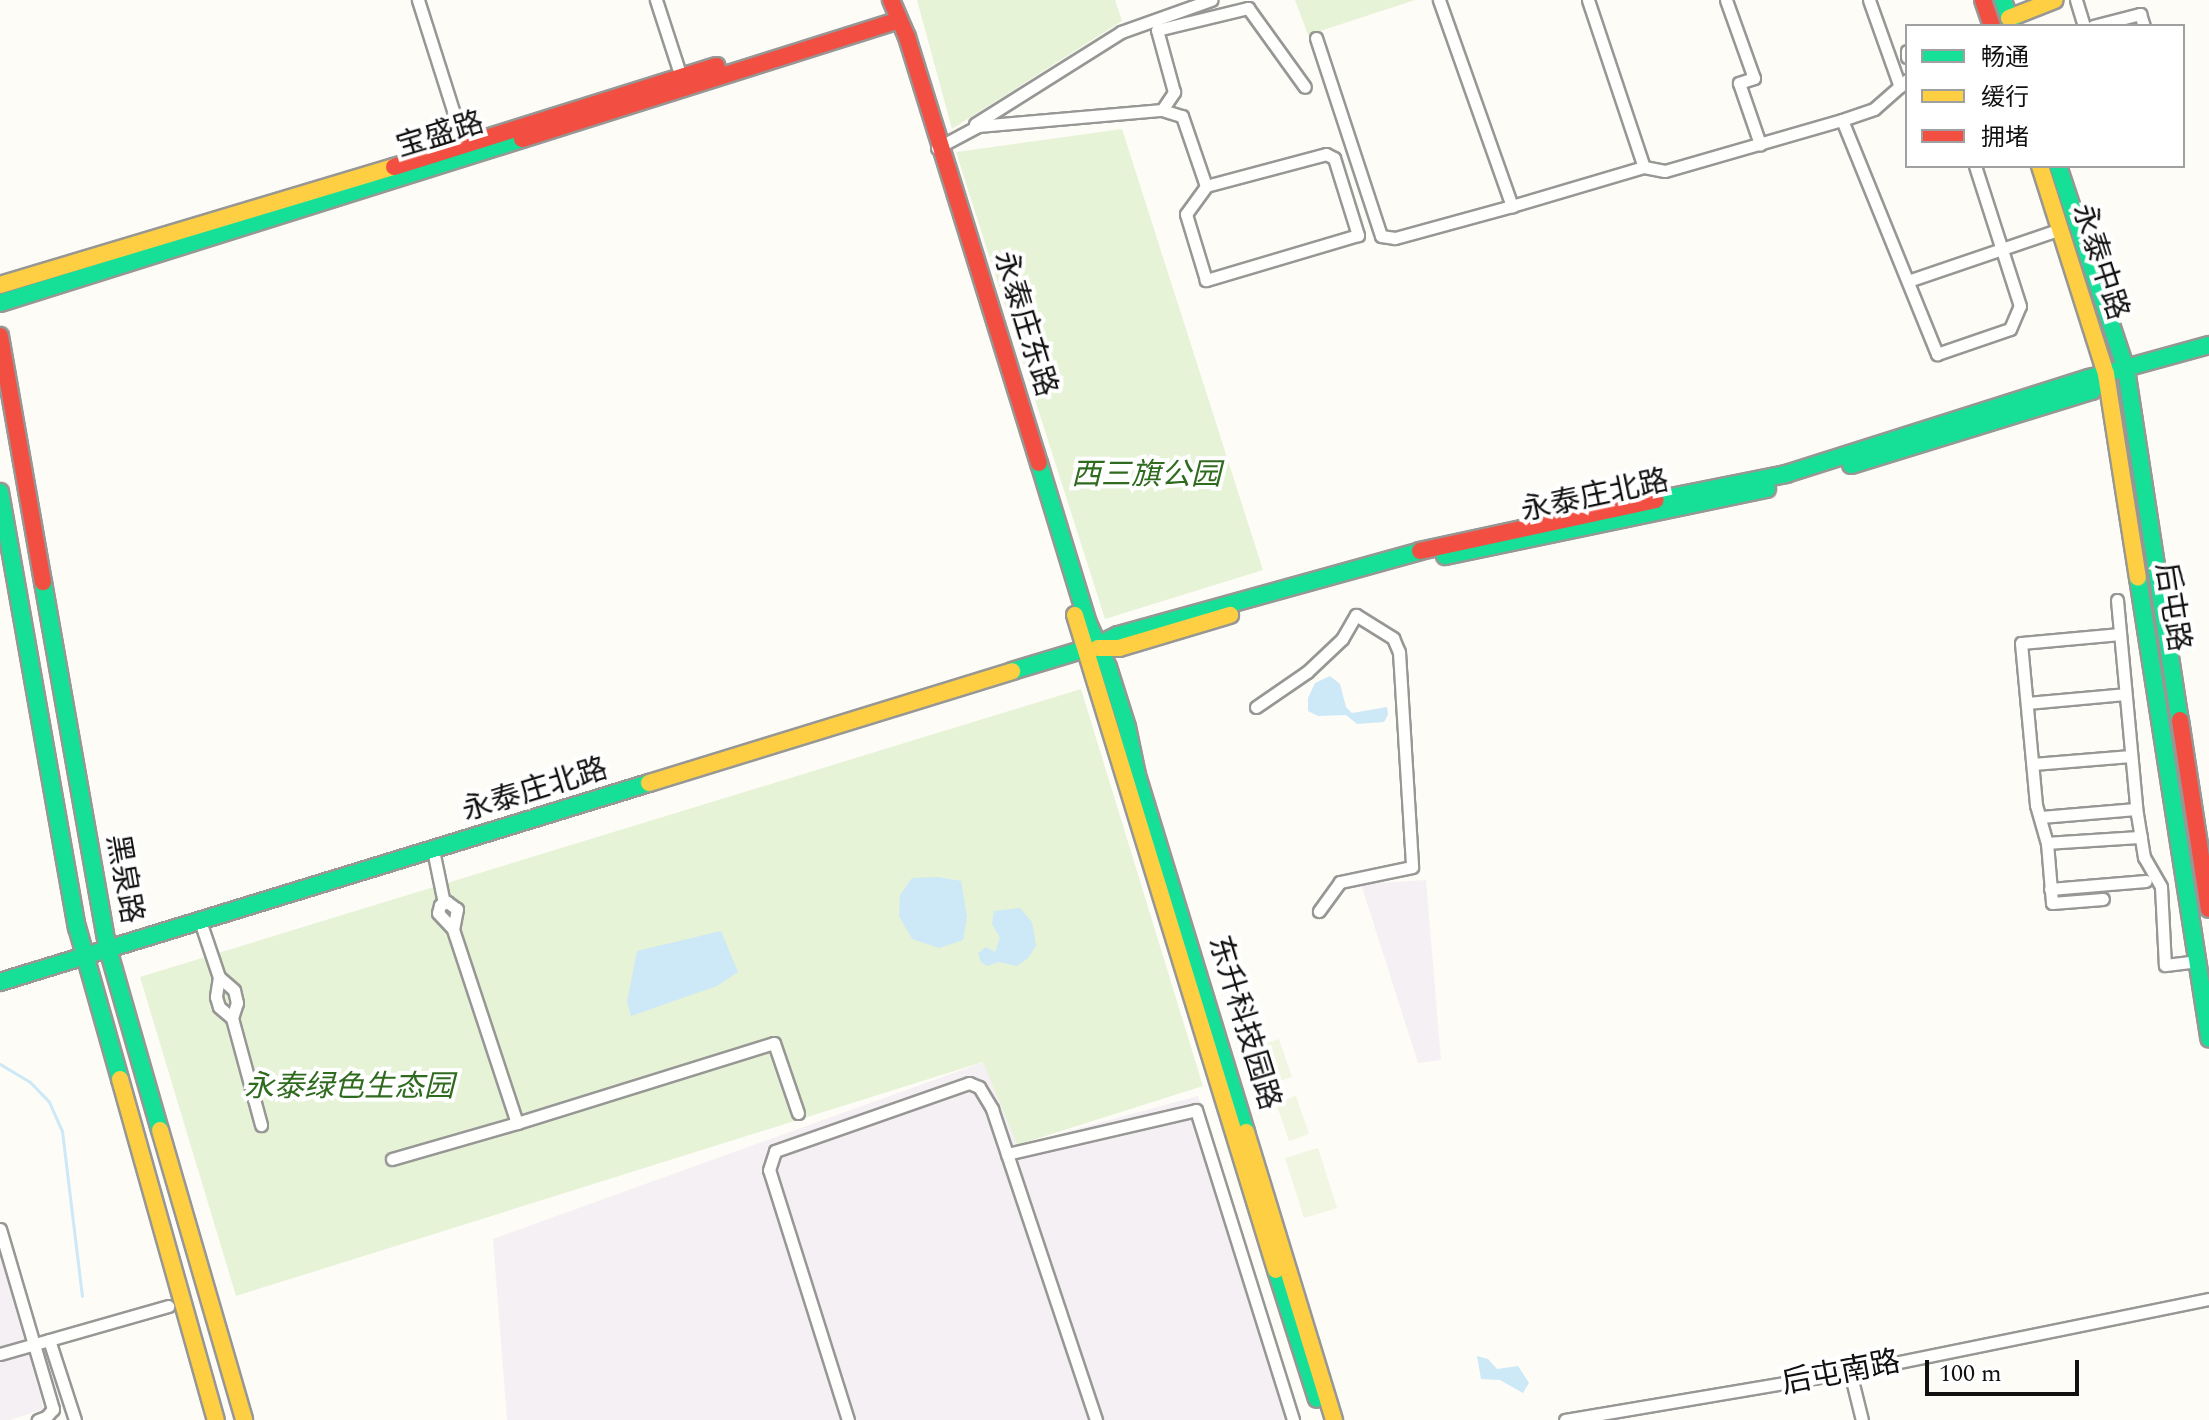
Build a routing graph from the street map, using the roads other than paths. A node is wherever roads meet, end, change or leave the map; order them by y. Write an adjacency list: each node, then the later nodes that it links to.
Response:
1 (418, 0): 25 (street)
2 (656, 0): 19 (street)
3 (1211, 0): 22 (street)
4 (1439, 0): 31 (street)
5 (1588, 0): 26 (street)
6 (1726, 0): 24 (street)
7 (1869, 0): 20 (street)
8 (1983, 0): 14 (street)
9 (2003, 0): 13 (street)
10 (2055, 0): 13 (street)
11 (2076, 0): 15 (street)
12 (894, 10): 19 (street, 宝盛路); 36 (street, 宝盛路); 44 (street, 永泰庄东路)
13 (2010, 22)
14 (1988, 24)
15 (2083, 24)
16 (2101, 24): 17 (street)
17 (2143, 24)
18 (1316, 38): 31 (street)
19 (681, 77): 25 (street, 宝盛路)
20 (1903, 84): 23 (street)
21 (1305, 87): 22 (street)
22 (1162, 110): 30 (street)
23 (1842, 120): 24 (street); 34 (street)
24 (1760, 144): 26 (street)
25 (464, 145): 35 (street, 宝盛路)
26 (1644, 167): 31 (street)
27 (1976, 168): 33 (street)
28 (2041, 168): 32 (street, 永泰中路)
29 (2059, 168): 39 (street, 永泰中路)
30 (1206, 186): 30 (street)
31 (1512, 206)
32 (2061, 229): 33 (street); 40 (street, 永泰中路)
33 (2003, 248): 34 (street); 34 (street)
34 (1908, 281)
35 (0, 285)
36 (0, 303)
37 (0, 336): 61 (street, 黑泉路)
38 (2209, 345): 39 (street, 永泰庄北路)
39 (2126, 369): 40 (street, 永泰庄北路); 58 (street, 后屯路)
40 (2106, 374): 44 (street, 永泰庄北路); 63 (street, 后屯路)
41 (0, 492): 62 (street, 黑泉路)
42 (2117, 600): 43 (street)
43 (2120, 634): 45 (street); 46 (street)
44 (1094, 647): 54 (street, 永泰庄北路); 85 (street, 东升科技园路); 86 (street, 东升科技园路)
45 (2125, 694): 46 (street); 48 (street)
46 (2027, 703): 49 (street)
47 (1256, 707): 59 (street)
48 (2131, 756): 49 (street); 50 (street)
49 (2033, 764): 51 (street)
50 (2136, 809): 51 (street); 52 (street)
51 (2041, 817): 53 (street)
52 (2141, 837): 53 (street); 63 (street)
53 (2047, 843): 56 (street)
54 (433, 850): 60 (street, 永泰庄北路); 67 (street)
55 (2146, 881): 56 (street)
56 (2050, 889): 57 (street)
57 (2103, 899)
58 (2209, 909)
59 (1319, 911)
60 (200, 921): 61 (street, 永泰庄北路); 68 (street)
61 (108, 949): 62 (street, 永泰庄北路); 81 (street, 黑泉路)
62 (84, 956): 64 (street, 永泰庄北路); 80 (street, 黑泉路)
63 (2204, 961): 65 (street, 后屯路)
64 (0, 982)
65 (2209, 1039)
66 (798, 1113): 67 (street)
67 (517, 1123): 70 (street)
68 (261, 1125)
69 (1007, 1154): 82 (street); 83 (street); 84 (street)
70 (392, 1159)
71 (0, 1229): 75 (street)
72 (2209, 1299): 77 (street, 后屯南路)
73 (168, 1306): 74 (street)
74 (49, 1340): 75 (street); 79 (street)
75 (34, 1344): 76 (street); 78 (street)
76 (0, 1354)
77 (1850, 1372): 87 (street, 后屯南路); 88 (street)
78 (38, 1420)
79 (75, 1420)
80 (216, 1420)
81 (244, 1420)
82 (848, 1420)
83 (1096, 1420)
84 (1293, 1420)
85 (1323, 1420)
86 (1334, 1420)
87 (1565, 1420)
88 (1862, 1420)

